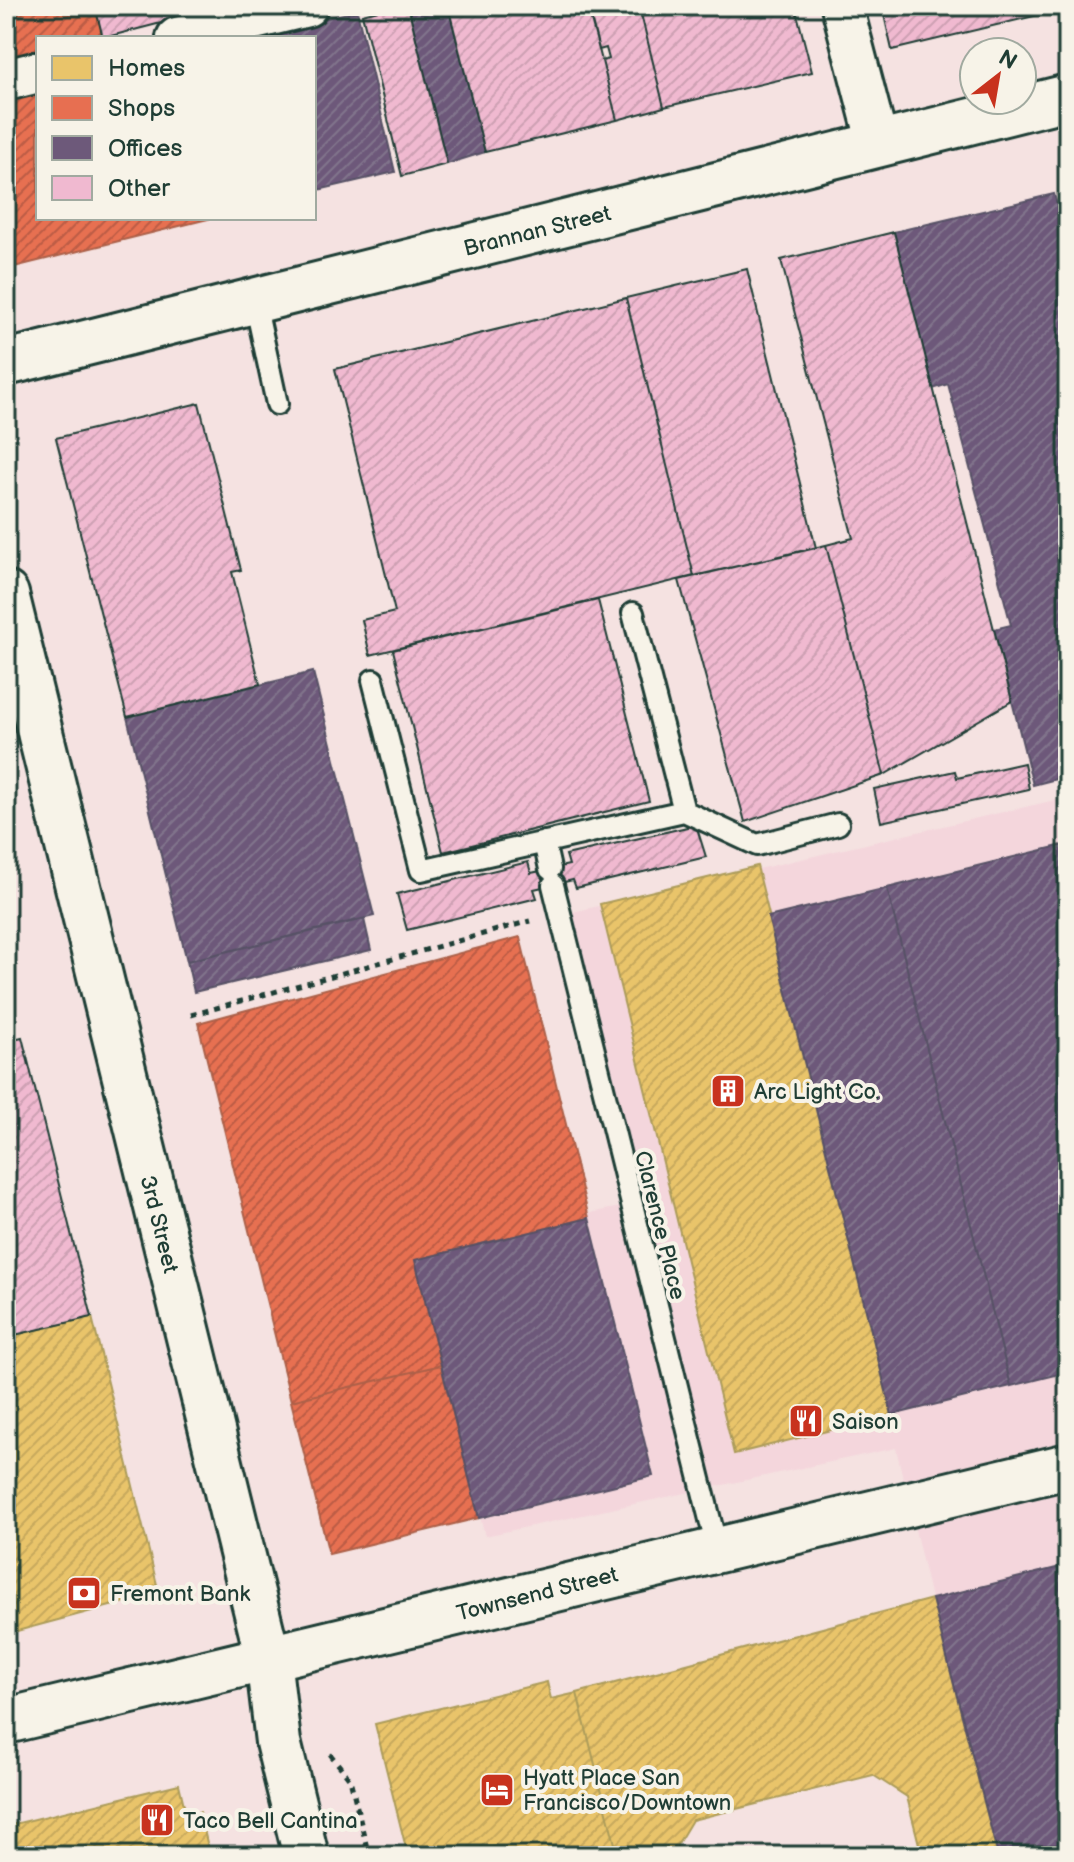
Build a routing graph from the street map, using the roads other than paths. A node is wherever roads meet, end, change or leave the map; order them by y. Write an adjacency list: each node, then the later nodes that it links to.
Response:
1 (307, 6): 3 (street)
2 (842, 6): 7 (street)
3 (185, 36)
4 (36, 72): 5 (street)
5 (6, 80)
6 (1068, 97): 7 (main road, Brannan Street)
7 (878, 144): 8 (main road, Brannan Street)
8 (255, 302): 9 (main road, Brannan Street); 10 (lane)
9 (6, 363)
10 (277, 404)
11 (6, 594): 13 (main road, 3rd Street)
12 (633, 613): 15 (lane)
13 (16, 675): 20 (main road, 3rd Street)
14 (373, 680): 17 (lane)
15 (684, 811): 16 (lane); 17 (lane)
16 (838, 824)
17 (544, 842): 19 (lane, Clarence Place)
18 (1068, 1466): 19 (main road, Townsend Street)
19 (717, 1548): 20 (main road, Townsend Street)
20 (268, 1658): 21 (main road, Townsend Street); 22 (main road, 3rd Street)
21 (6, 1721)
22 (306, 1856)

